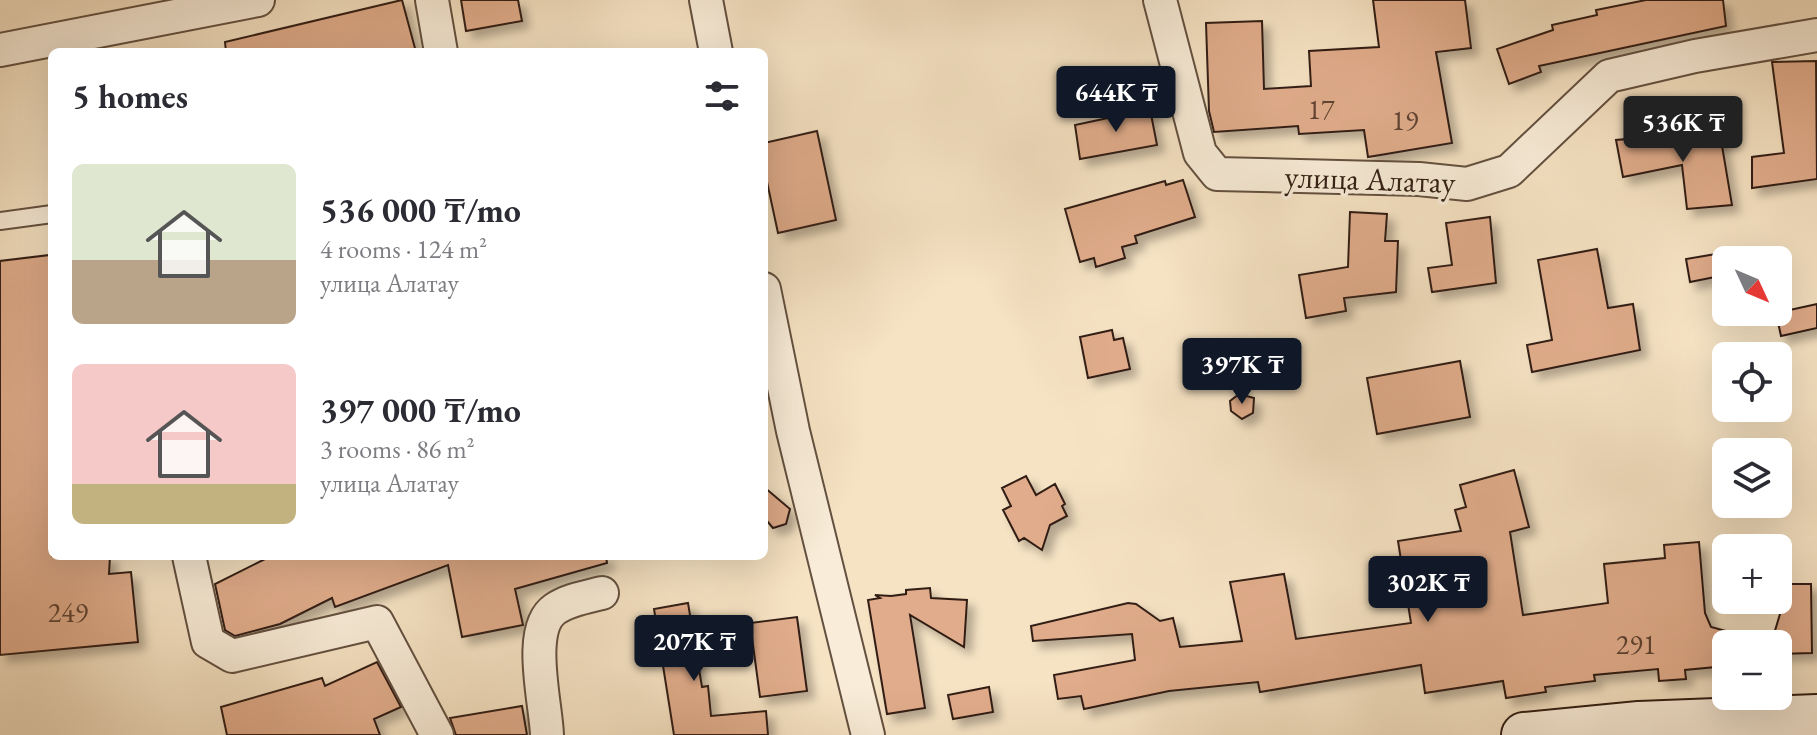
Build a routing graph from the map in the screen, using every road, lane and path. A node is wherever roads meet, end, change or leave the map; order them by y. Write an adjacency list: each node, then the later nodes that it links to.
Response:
1 (258, 0): 6 (street)
2 (432, 0): 7 (street)
3 (706, 0): 8 (street)
4 (1160, 0): 5 (street, улица Алатау)
5 (1817, 35)
6 (85, 43): 9 (street)
7 (440, 48)
8 (715, 48)
9 (0, 50)
10 (48, 215): 11 (lane)
11 (0, 221)
12 (768, 309): 18 (street)
13 (190, 560): 16 (street)
14 (602, 593): 17 (street)
15 (1817, 717): 19 (street)
16 (437, 735)
17 (547, 735)
18 (868, 735)
19 (1524, 735)

